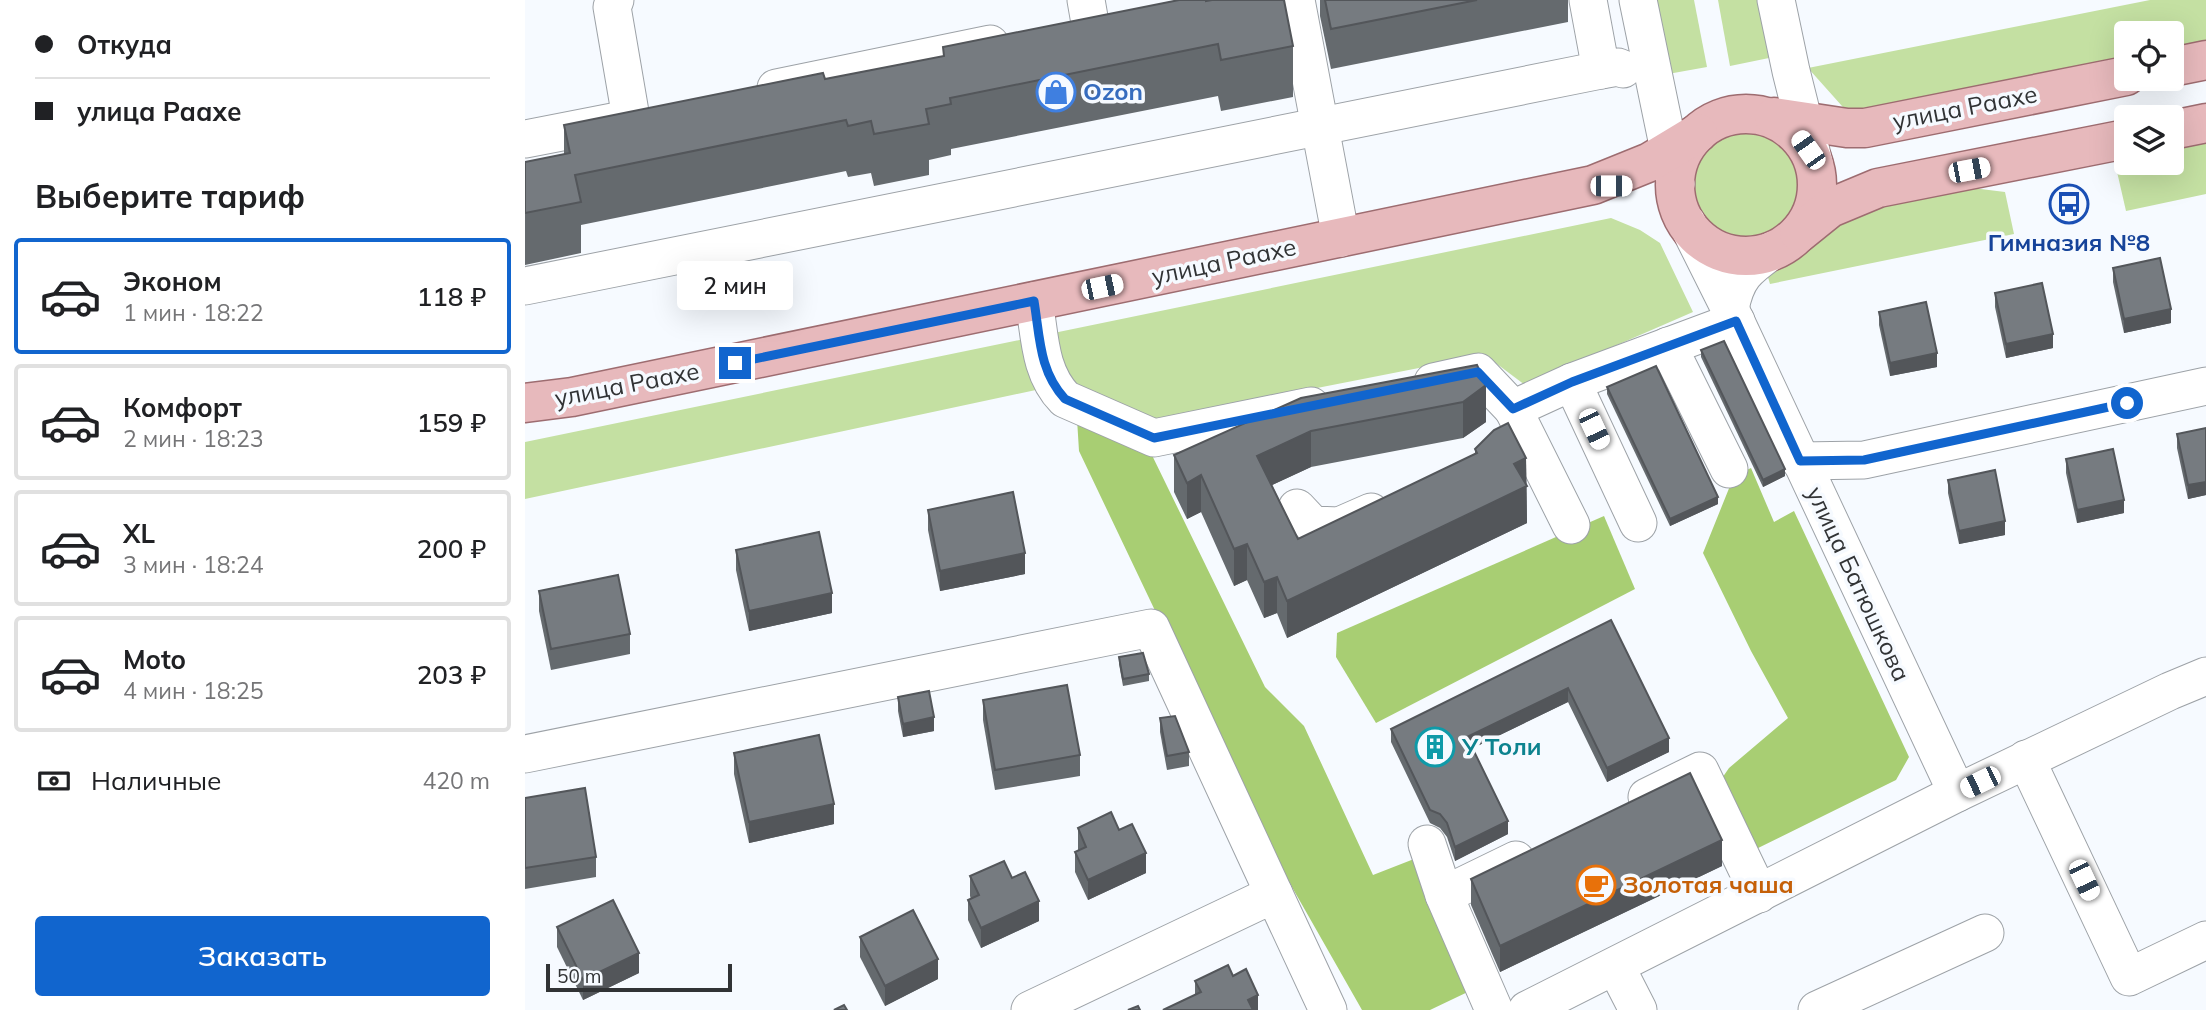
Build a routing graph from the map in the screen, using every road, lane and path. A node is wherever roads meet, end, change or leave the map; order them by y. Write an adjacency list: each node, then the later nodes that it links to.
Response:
1 (615, 0): 20 (street)
2 (1296, 0): 18 (street)
3 (1587, 0): 11 (street)
4 (1638, 0): 13 (street)
5 (1776, 0): 16 (street)
6 (1129, 16): 7 (street)
7 (1080, 18)
8 (1023, 37): 14 (street)
9 (2206, 60): 10 (main road)
10 (2184, 65)
11 (1601, 70): 13 (street); 18 (street)
12 (2114, 78): 16 (main road, улица Раахе)
13 (1654, 80): 22 (street)
14 (739, 96)
15 (1764, 116): 16 (main road, улица Раахе); 22 (main road); 23 (main road)
16 (1804, 122): 23 (street)
17 (2206, 123): 19 (main road)
18 (1320, 125): 26 (street); 28 (street)
19 (2184, 128)
20 (525, 139)
21 (2114, 141): 27 (main road)
22 (1681, 156): 24 (main road); 25 (main road)
23 (1814, 163): 27 (main road)
24 (1593, 185): 25 (main road); 26 (main road, улица Раахе)
25 (1687, 223): 27 (main road); 30 (street, улица Батюшкова)
26 (1342, 238): 29 (main road, улица Раахе)
27 (1784, 243): 30 (street)
28 (525, 286)
29 (1034, 301): 35 (street); 36 (main road, улица Раахе)
30 (1733, 315): 31 (street); 38 (street, улица Батюшкова)
31 (1668, 346): 32 (street); 39 (street)
32 (1572, 382): 37 (street); 42 (street)
33 (2206, 386): 38 (street)
34 (1397, 389): 37 (street)
35 (1343, 400)
36 (525, 403)
37 (1510, 425): 43 (street)
38 (1800, 461): 47 (street, улица Батюшкова)
39 (1729, 469)
40 (1397, 500): 41 (street)
41 (1297, 508)
42 (1638, 523)
43 (1571, 525)
44 (2206, 676): 46 (street)
45 (525, 754): 51 (street)
46 (2026, 759): 47 (street); 55 (street)
47 (1957, 793): 52 (street)
48 (1615, 812): 52 (street)
49 (1427, 844): 53 (street)
50 (1542, 848): 53 (street)
51 (1274, 894): 57 (street); 58 (street)
52 (1759, 894): 56 (street)
53 (1444, 895): 59 (street)
54 (1985, 933): 62 (street)
55 (2206, 940)
56 (1616, 967): 60 (street); 61 (street)
57 (1030, 1010)
58 (1328, 1010)
59 (1494, 1010)
60 (1527, 1010)
61 (1638, 1010)
62 (1817, 1010)

